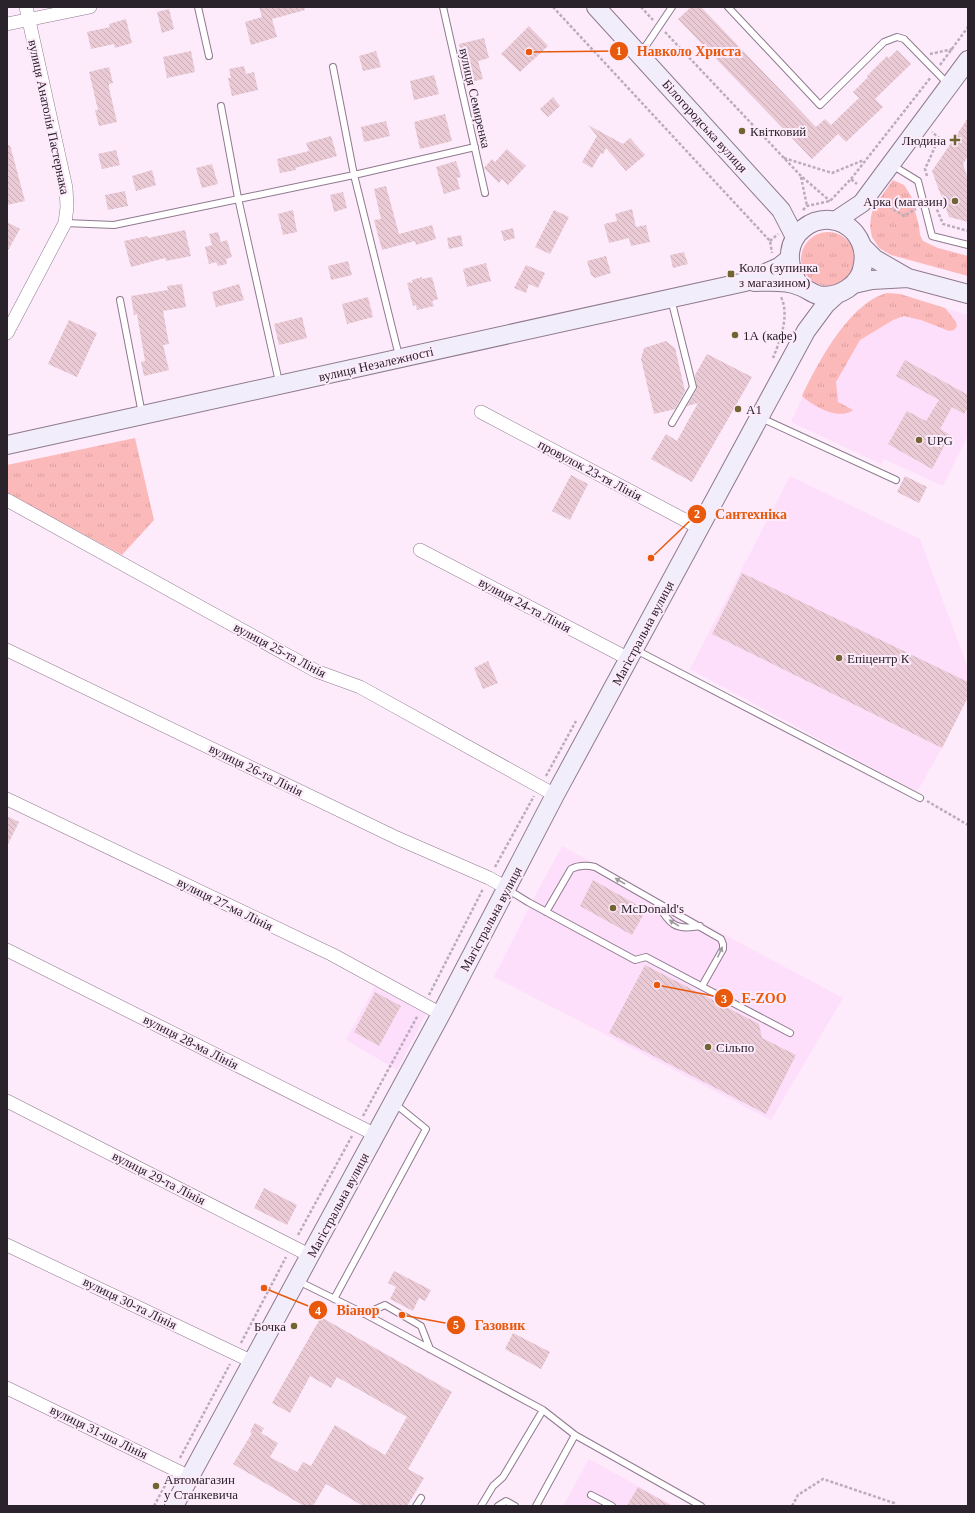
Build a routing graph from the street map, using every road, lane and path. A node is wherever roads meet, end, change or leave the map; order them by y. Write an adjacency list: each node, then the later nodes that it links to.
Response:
1 (90, 7): 9 (street)
2 (198, 7): 15 (lane)
3 (443, 7): 22 (lane, вулиця Семиренка)
4 (552, 7): 41 (path)
5 (596, 7): 14 (main road, Білогородська вулиця)
6 (641, 7): 11 (path)
7 (672, 7): 11 (lane)
8 (728, 7): 16 (lane)
9 (27, 13): 10 (street); 37 (street, вулиця Анатолія Пастернака)
10 (7, 24)
11 (660, 27): 14 (lane); 23 (path)
12 (968, 27): 13 (path)
13 (953, 49): 16 (path); 19 (path)
14 (640, 54): 35 (main road, Білогородська вулиця)
15 (209, 56)
16 (920, 56): 19 (lane)
17 (968, 60): 20 (main road)
18 (332, 67): 26 (lane)
19 (936, 71): 20 (lane); 24 (path)
20 (950, 86): 25 (main road)
21 (220, 106): 30 (lane)
22 (475, 147): 26 (lane); 29 (lane, вулиця Семиренка)
23 (783, 158): 24 (path); 27 (path)
24 (865, 159): 28 (path)
25 (892, 165): 33 (main road); 43 (lane)
26 (354, 175): 30 (lane); 56 (lane)
27 (801, 176): 31 (path); 34 (path)
28 (851, 179)
29 (485, 194)
30 (238, 198): 37 (lane); 58 (lane)
31 (830, 201)
32 (933, 201): 39 (path)
33 (862, 203): 36 (main road); 42 (main road)
34 (807, 206)
35 (782, 210): 38 (main road); 40 (main road)
36 (835, 221): 38 (main road); 42 (main road)
37 (65, 223): 55 (street, вулиця Анатолія Пастернака)
38 (810, 224): 40 (main road)
39 (968, 231)
40 (795, 238): 44 (main road)
41 (770, 241)
42 (860, 242): 45 (main road); 47 (main road)
43 (968, 244)
44 (789, 259): 46 (main road); 48 (main road)
45 (908, 278): 47 (main road); 51 (main road)
46 (745, 282): 48 (main road); 52 (main road, вулиця Незалежності)
47 (854, 284): 50 (main road)
48 (802, 287): 50 (main road); 54 (main road)
49 (777, 293): 57 (path)
50 (837, 294): 54 (main road, Магістральна вулиця)
51 (968, 294)
52 (671, 299): 56 (main road, вулиця Незалежності); 62 (lane)
53 (120, 300): 60 (lane)
54 (806, 332): 61 (main road, Магістральна вулиця)
55 (7, 333)
56 (400, 358): 58 (main road, вулиця Незалежності)
57 (770, 363)
58 (280, 385): 60 (main road, вулиця Незалежності)
59 (481, 412): 66 (street, провулок 23-тя Лінія)
60 (142, 415): 63 (main road, вулиця Незалежності)
61 (760, 417): 64 (lane); 66 (main road, Магістральна вулиця)
62 (672, 423)
63 (7, 445)
64 (896, 480)
65 (7, 500): 70 (street, вулиця 25-та Лінія)
66 (700, 528): 69 (main road, Магістральна вулиця)
67 (420, 550): 69 (street, вулиця 24-та Лінія)
68 (7, 650): 74 (street, вулиця 26-та Лінія)
69 (632, 654): 70 (main road, Магістральна вулиця); 71 (lane)
70 (555, 795): 74 (main road, Магістральна вулиця)
71 (920, 798): 73 (path)
72 (7, 799): 80 (street, вулиця 27-ма Лінія)
73 (968, 825)
74 (507, 888): 76 (lane); 80 (main road, Магістральна вулиця)
75 (657, 902): 76 (lane, one-way to 76); 77 (lane); 77 (lane, one-way to 75)
76 (546, 912): 79 (lane)
77 (700, 926): 79 (lane, one-way to 77)
78 (7, 950): 84 (street, вулиця 28-ма Лінія)
79 (702, 986): 81 (lane)
80 (441, 1014): 83 (main road, Магістральна вулиця)
81 (790, 1032)
82 (7, 1101): 86 (street, вулиця 29-та Лінія)
83 (393, 1103): 84 (main road, Магістральна вулиця); 88 (lane)
84 (376, 1135): 86 (main road, Магістральна вулиця)
85 (7, 1245): 91 (street, вулиця 30-та Лінія)
86 (310, 1256): 87 (main road, Магістральна вулиця)
87 (297, 1280): 88 (lane); 91 (main road, Магістральна вулиця)
88 (334, 1299): 89 (lane)
89 (365, 1314): 90 (lane); 90 (lane)
90 (430, 1349): 93 (lane)
91 (253, 1362): 95 (main road, Магістральна вулиця)
92 (7, 1388): 95 (street, вулиця 31-ша Лінія)
93 (543, 1410): 94 (lane); 100 (lane)
94 (575, 1435): 103 (lane); 105 (lane)
95 (190, 1477): 98 (main road, Магістральна вулиця)
96 (591, 1495): 104 (lane)
97 (421, 1498): 99 (lane)
98 (174, 1506)
99 (416, 1506)
100 (481, 1506)
101 (498, 1506): 102 (lane)
102 (515, 1506)
103 (536, 1506)
104 (612, 1506)
105 (701, 1506)
106 (792, 1506): 107 (path)
107 (896, 1506)

